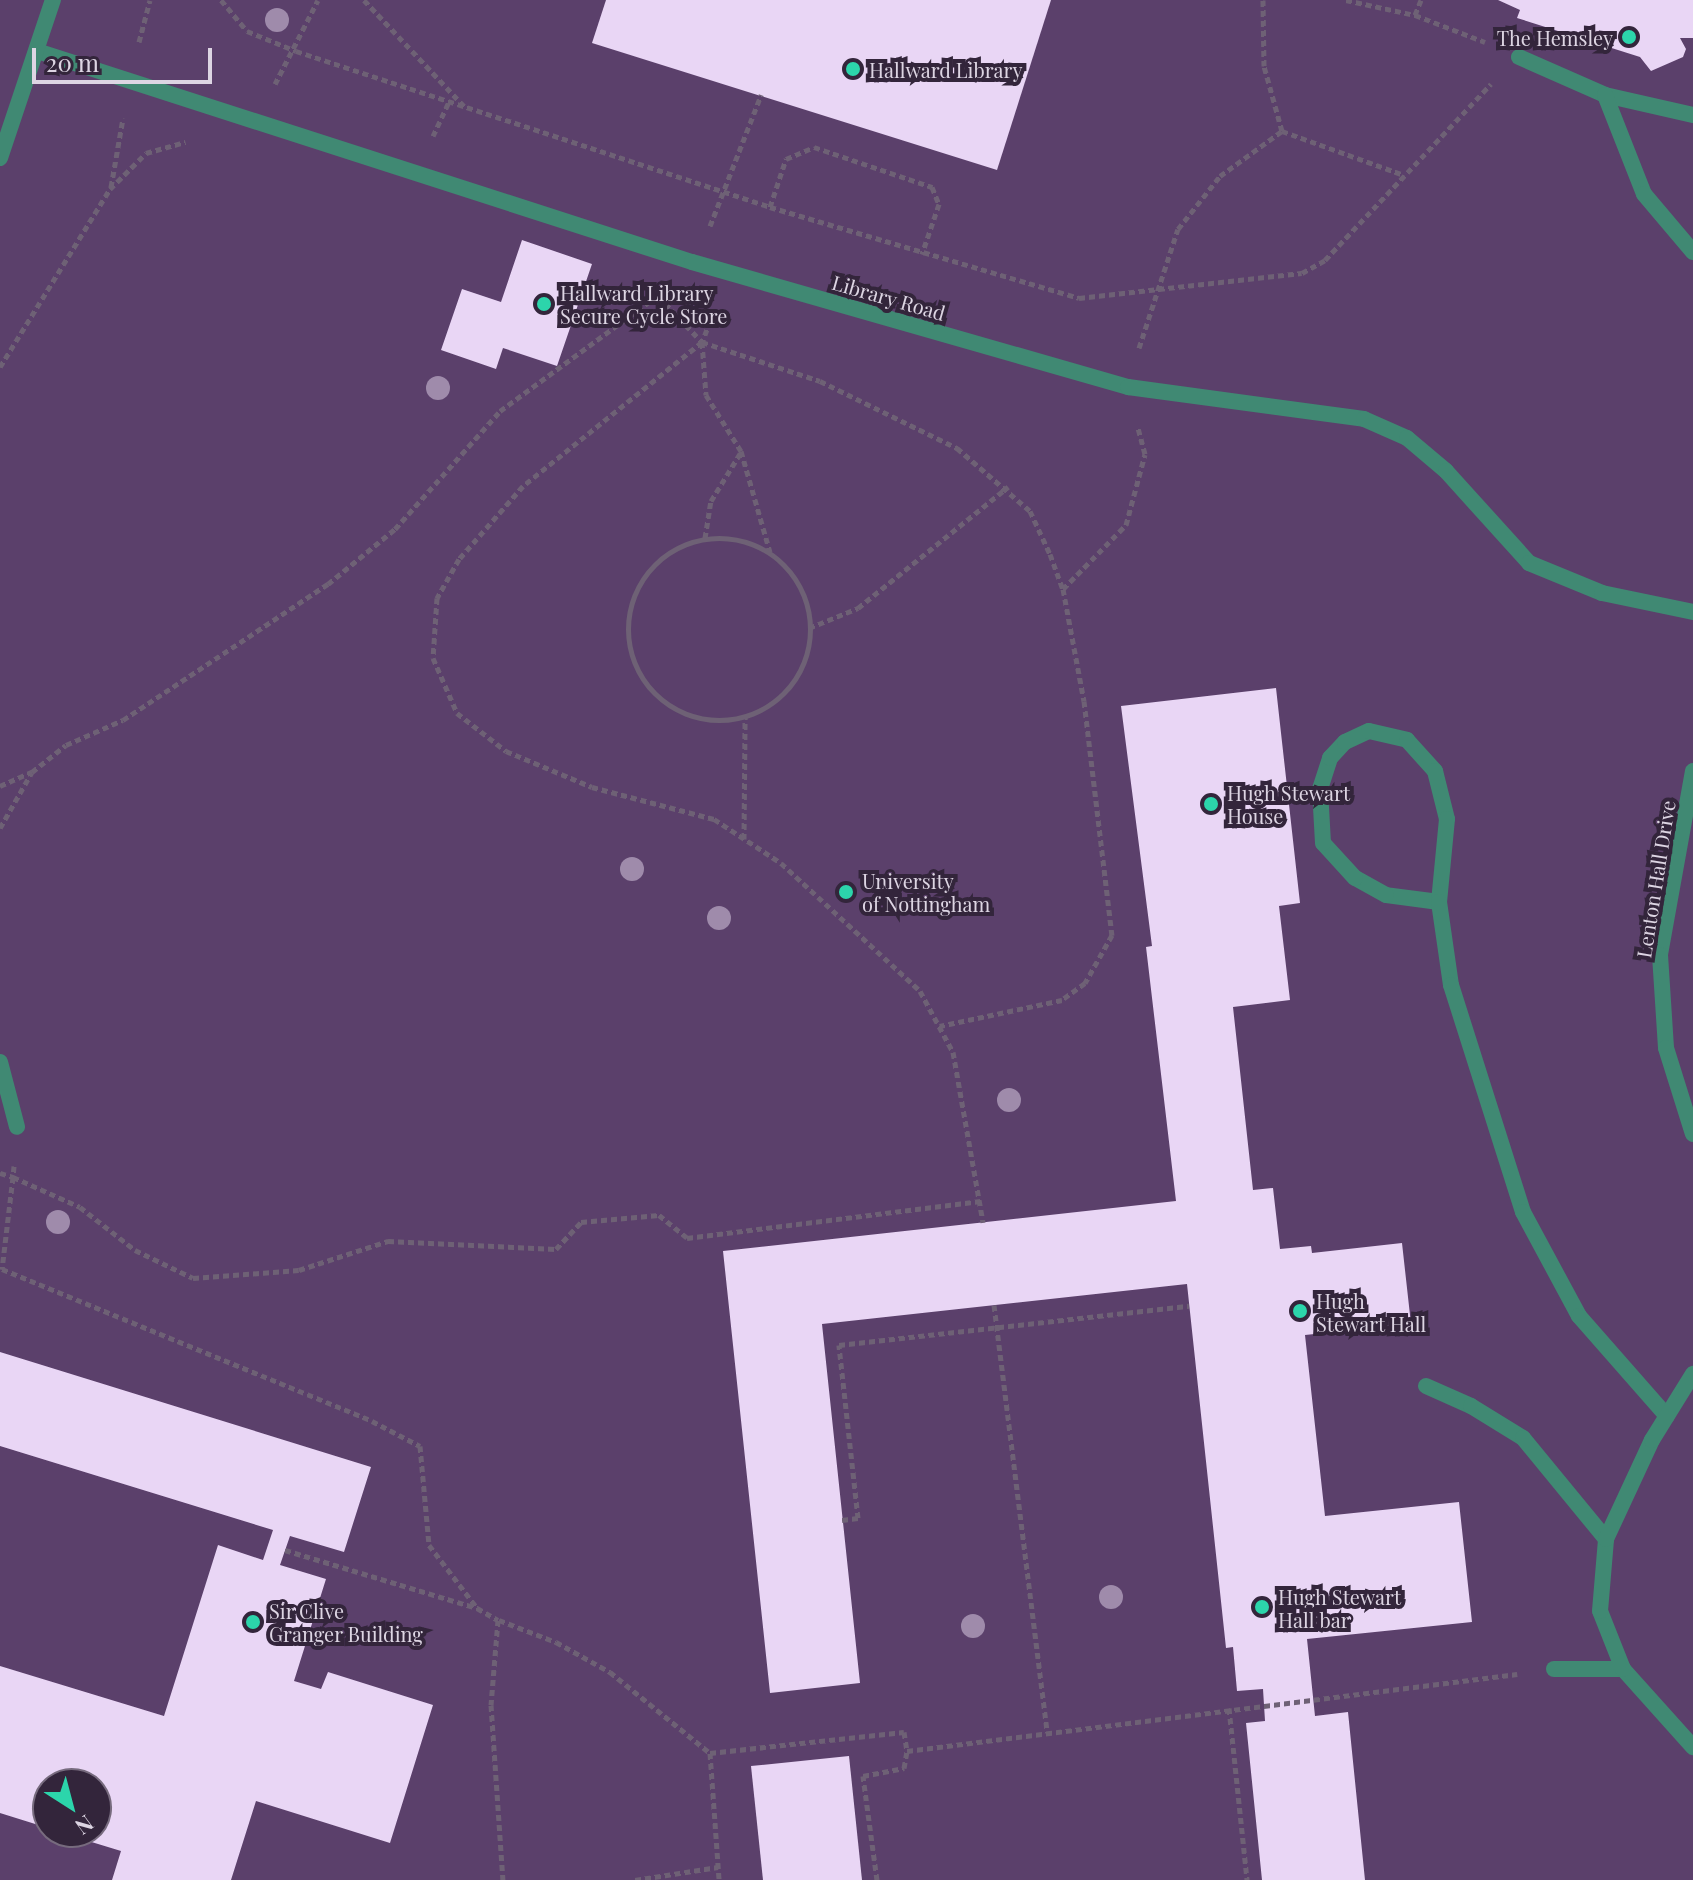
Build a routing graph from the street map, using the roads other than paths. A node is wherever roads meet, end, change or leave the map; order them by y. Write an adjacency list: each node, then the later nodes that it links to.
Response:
1 (53, 0): 2 (street)
2 (37, 51): 6 (street); 8 (street, Library Road)
3 (1519, 57): 4 (street)
4 (1605, 95): 5 (street); 7 (street)
5 (1693, 115)
6 (0, 158)
7 (1693, 252)
8 (1693, 612)
9 (1693, 771): 13 (street, Lenton Hall Drive)
10 (1439, 902): 10 (street); 16 (street)
11 (0, 1062): 12 (street)
12 (17, 1127)
13 (1693, 1134)
14 (1693, 1374): 16 (street)
15 (1426, 1386): 17 (street)
16 (1667, 1416): 17 (street)
17 (1606, 1539): 19 (street)
18 (1554, 1669): 19 (street)
19 (1623, 1669): 20 (street)
20 (1693, 1747)

